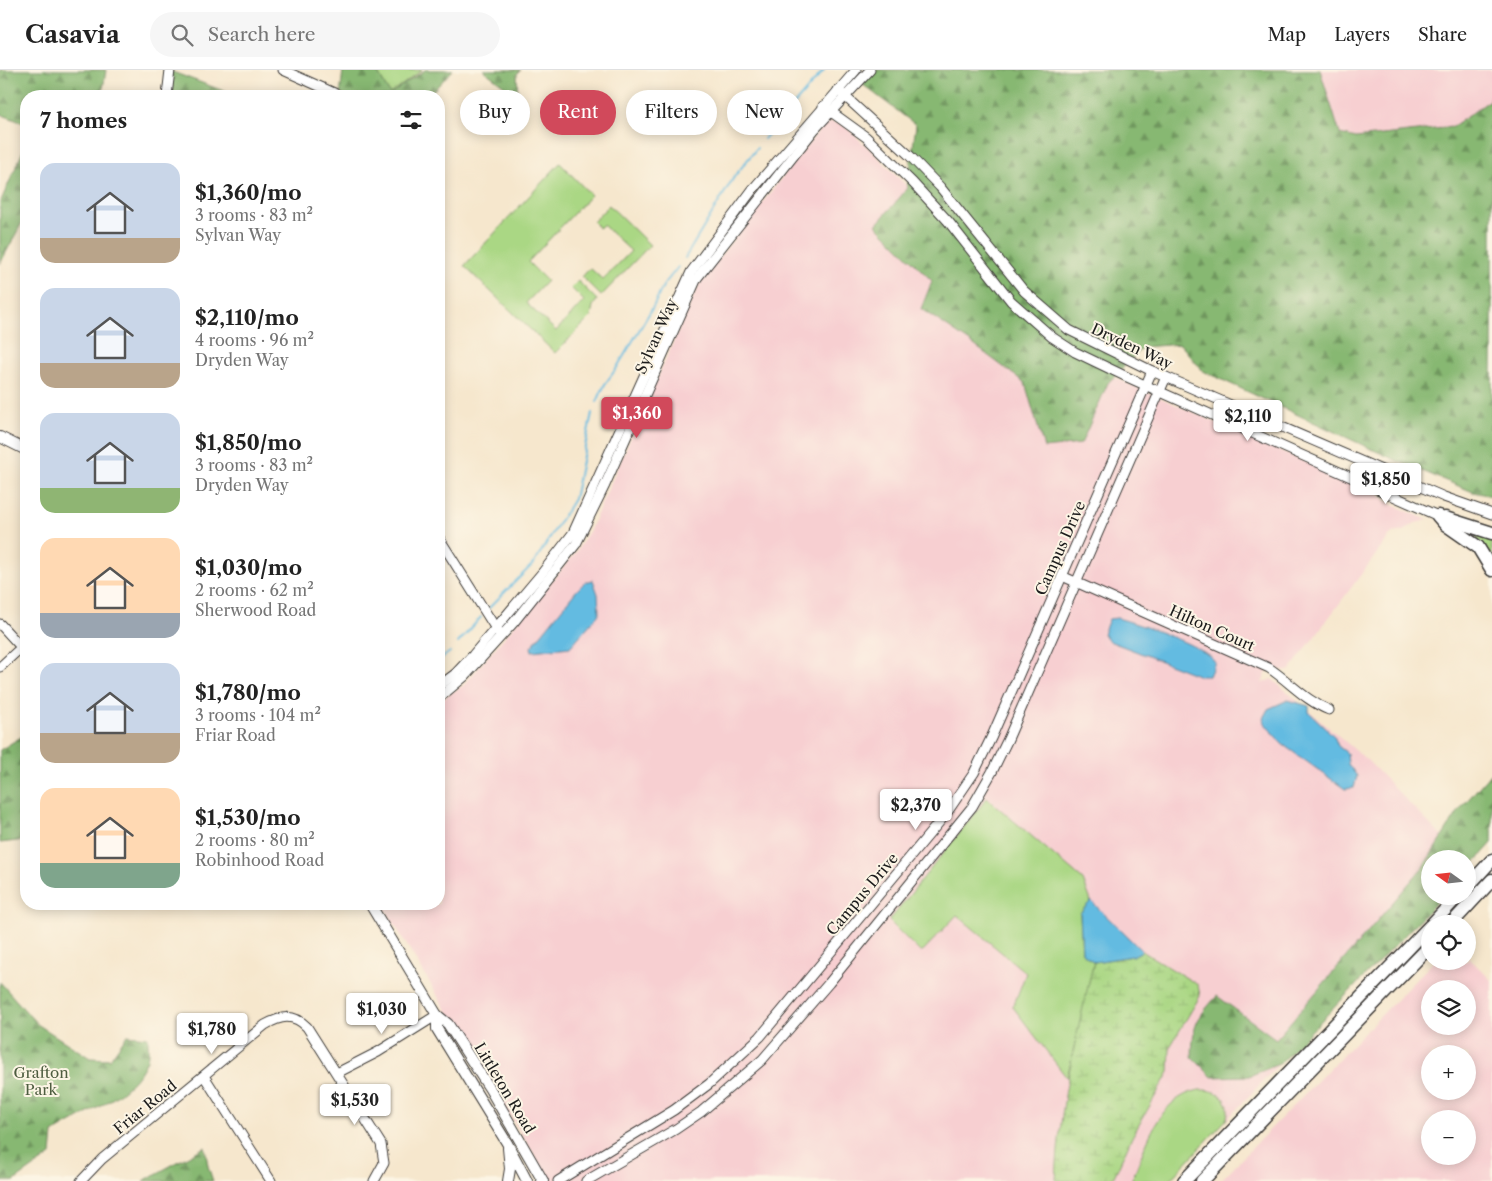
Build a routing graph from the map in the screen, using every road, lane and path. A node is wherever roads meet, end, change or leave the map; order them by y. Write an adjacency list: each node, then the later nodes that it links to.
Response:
1 (170, 70): 7 (street)
2 (284, 70): 6 (street)
3 (302, 70): 6 (street)
4 (856, 70): 9 (street, Sylvan Way)
5 (870, 70): 10 (street, Sylvan Way)
6 (304, 80): 8 (street)
7 (168, 90)
8 (327, 90)
9 (838, 90): 10 (street, Dryden Way); 11 (street, Sylvan Way)
10 (845, 97): 12 (street, Sylvan Way); 14 (street, Dryden Way)
11 (824, 106): 12 (street, Dryden Way); 13 (street, Sylvan Way)
12 (832, 112): 13 (street, Sylvan Way); 16 (street, Dryden Way)
13 (782, 162): 28 (street, Sylvan Way)
14 (1152, 371): 15 (street, Dryden Way); 16 (street, Campus Drive)
15 (1166, 377): 17 (street, Campus Drive); 20 (street, Dryden Way)
16 (1146, 385): 17 (street, Dryden Way); 25 (street, Campus Drive)
17 (1160, 391): 21 (street, Dryden Way); 26 (street, Campus Drive)
18 (0, 437): 19 (main road)
19 (20, 447)
20 (1492, 514)
21 (1438, 516): 22 (highway); 24 (highway)
22 (1492, 533)
23 (445, 548): 28 (street)
24 (1492, 570)
25 (1062, 576): 26 (street, Hilton Court); 54 (street, Campus Drive)
26 (1077, 583): 34 (street, Hilton Court); 55 (street, Campus Drive)
27 (0, 624): 29 (street)
28 (498, 632): 32 (street, Sylvan Way); 33 (street, Sylvan Way)
29 (20, 642)
30 (20, 650): 31 (street)
31 (0, 667)
32 (445, 682)
33 (445, 693)
34 (1329, 710)
35 (1492, 860): 36 (highway)
36 (1476, 877)
37 (1492, 880): 41 (highway)
38 (1450, 905): 40 (highway)
39 (374, 910): 44 (main road, Littleton Road)
40 (1440, 915)
41 (1459, 915)
42 (1421, 935): 56 (highway)
43 (1421, 955): 57 (highway)
44 (437, 1015): 45 (street); 47 (main road, Littleton Road); 53 (main road, Littleton Road)
45 (337, 1073): 46 (street, Friar Road); 50 (street)
46 (204, 1076): 48 (street, Friar Road); 49 (street)
47 (507, 1142): 51 (main road); 52 (main road, Littleton Road)
48 (81, 1181)
49 (271, 1181)
50 (374, 1181)
51 (508, 1181)
52 (527, 1181)
53 (543, 1181)
54 (558, 1181)
55 (586, 1181)
56 (1184, 1181)
57 (1202, 1181)

